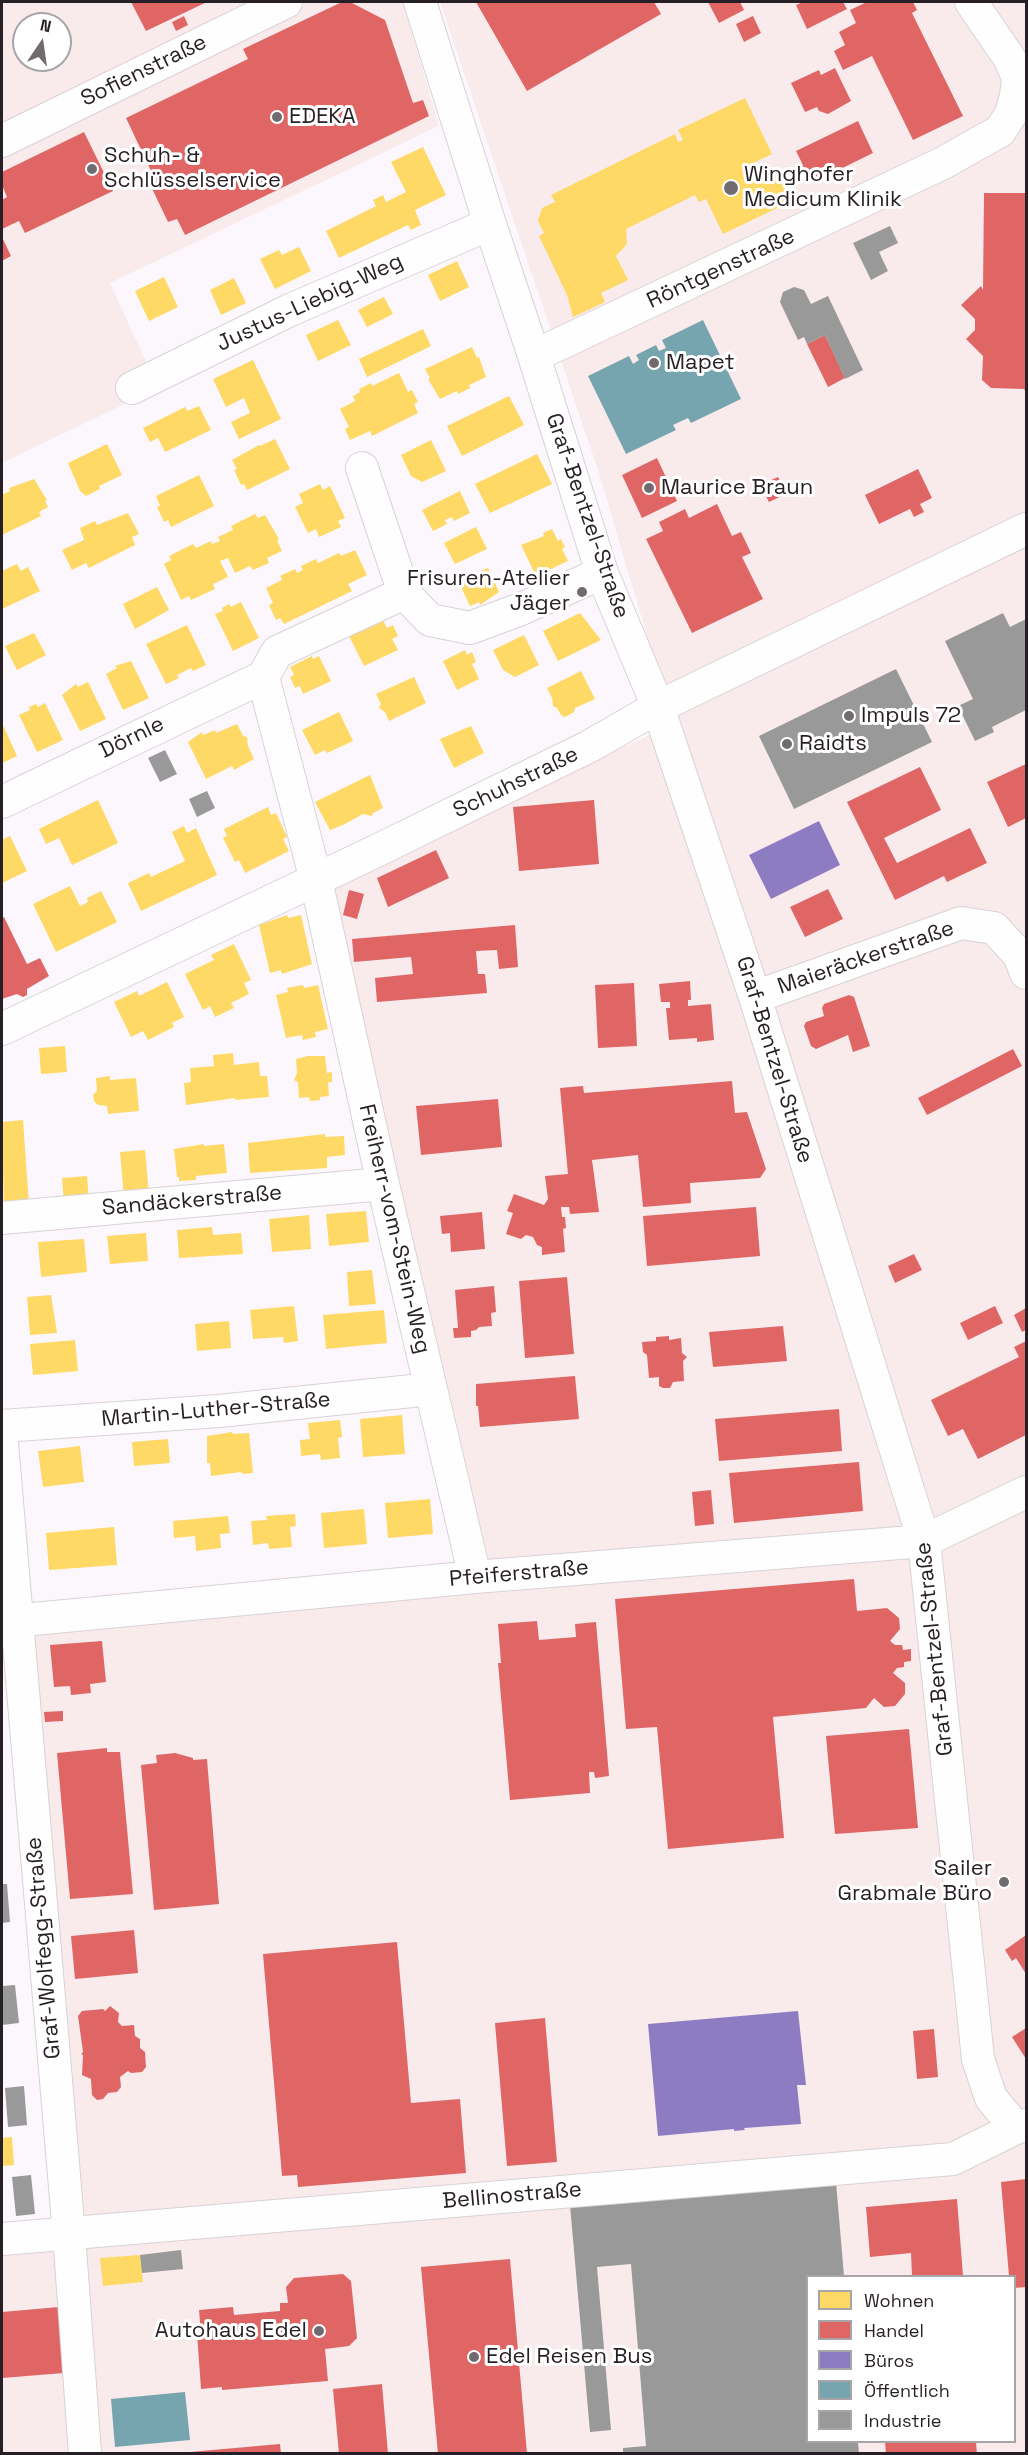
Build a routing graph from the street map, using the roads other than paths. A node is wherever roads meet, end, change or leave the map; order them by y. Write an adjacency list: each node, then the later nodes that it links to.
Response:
1 (286, 2): 4 (street, Sofienstraße)
2 (420, 2): 5 (street, Graf-Bentzel-Straße)
3 (971, 2): 6 (street, Röntgenstraße)
4 (2, 141)
5 (490, 224): 6 (street, Graf-Bentzel-Straße); 7 (street, Justus-Liebig-Weg)
6 (534, 356): 10 (street, Graf-Bentzel-Straße)
7 (132, 388)
8 (362, 468): 11 (street)
9 (1026, 529): 13 (street, Schuhstraße)
10 (602, 573): 11 (street); 13 (street, Graf-Bentzel-Straße)
11 (404, 593): 12 (street)
12 (263, 677): 14 (street, Dörnle); 15 (street)
13 (658, 707): 15 (street, Schuhstraße); 17 (street, Graf-Bentzel-Straße)
14 (2, 802)
15 (316, 880): 18 (street, Schuhstraße); 19 (street, Freiherr-vom-Stein-Weg)
16 (1026, 973): 17 (street, Maieräckerstraße)
17 (755, 997): 25 (street, Graf-Bentzel-Straße)
18 (2, 1029)
19 (383, 1184): 20 (street, Sandäckerstraße); 21 (street, Freiherr-vom-Stein-Weg)
20 (2, 1218)
21 (430, 1389): 22 (street, Martin-Luther-Straße); 26 (street, Freiherr-vom-Stein-Weg)
22 (2, 1426)
23 (2, 1443): 27 (street, Graf-Wolfegg-Straße)
24 (1026, 1492): 25 (street, Pfeiferstraße)
25 (924, 1540): 26 (street, Pfeiferstraße); 28 (street, Graf-Bentzel-Straße)
26 (475, 1577): 27 (street, Pfeiferstraße)
27 (9, 1621): 29 (street, Graf-Wolfegg-Straße)
28 (1021, 2127): 29 (street, Bellinostraße)
29 (69, 2234): 30 (street, Bellinostraße); 31 (street, Graf-Wolfegg-Straße)
30 (2, 2239)
31 (85, 2454)

